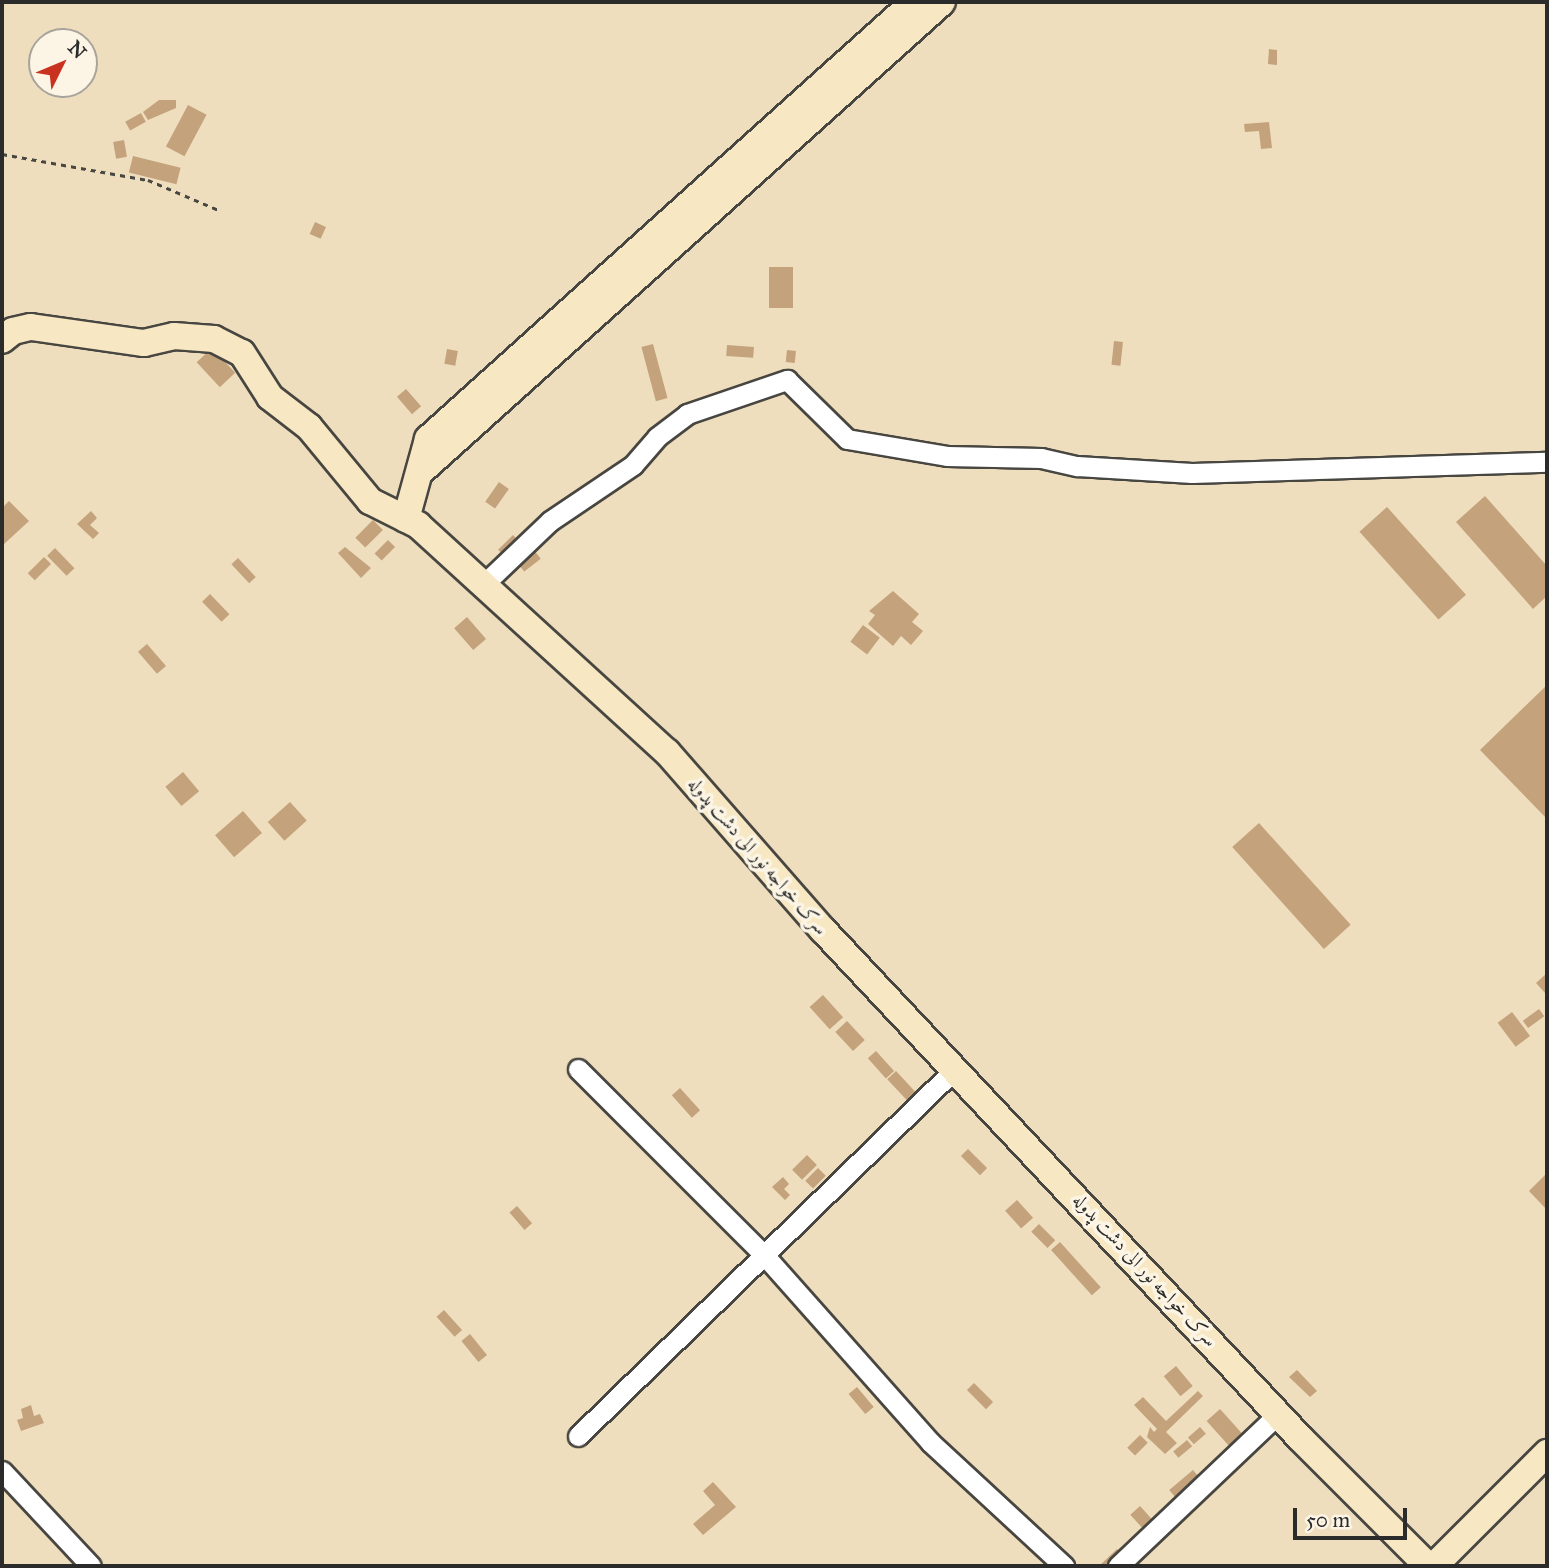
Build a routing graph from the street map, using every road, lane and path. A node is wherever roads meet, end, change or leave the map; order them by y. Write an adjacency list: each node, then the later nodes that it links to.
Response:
1 (914, 2): 7 (main road)
2 (942, 2): 7 (main road)
3 (2, 155): 4 (path)
4 (221, 211)
5 (2, 340): 8 (main road, سرک خواجه نور الی دشت پدوله)
6 (1547, 462): 9 (street)
7 (418, 473): 8 (main road)
8 (406, 519): 9 (main road, سرک خواجه نور الی دشت پدوله)
9 (485, 583): 11 (main road, سرک خواجه نور الی دشت پدوله)
10 (578, 1069): 12 (street)
11 (955, 1069): 12 (street); 13 (main road, سرک خواجه نور الی دشت پدوله)
12 (765, 1256): 14 (street); 18 (street)
13 (1278, 1414): 19 (street); 20 (main road, سرک خواجه نور الی دشت پدوله)
14 (578, 1436)
15 (1547, 1452): 21 (main road)
16 (2, 1471): 17 (street)
17 (91, 1566)
18 (1064, 1566)
19 (1118, 1566)
20 (1428, 1566)
21 (1434, 1566)

